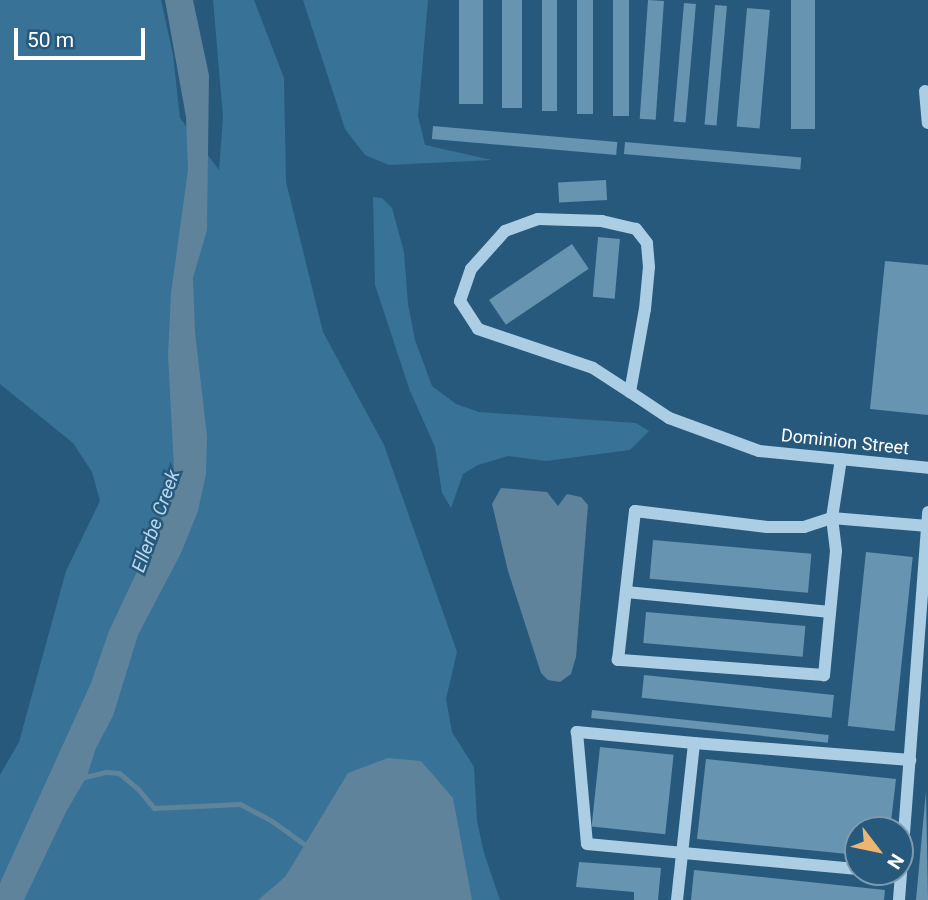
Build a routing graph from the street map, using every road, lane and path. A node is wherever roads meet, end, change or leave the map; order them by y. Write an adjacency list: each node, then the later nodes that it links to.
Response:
1 (925, 90): 2 (street)
2 (928, 123)
3 (630, 392): 3 (street, Dominion Street); 4 (street, Dominion Street)
4 (841, 459): 5 (street, Dominion Street); 7 (street)
5 (928, 468)
6 (928, 512): 8 (street)
7 (832, 518): 8 (street); 9 (street); 10 (street)
8 (927, 526): 12 (street)
9 (626, 592): 10 (street); 10 (street)
10 (830, 612)
11 (694, 743): 12 (street); 14 (street); 14 (street)
12 (910, 760): 13 (street)
13 (904, 816)
14 (682, 853): 15 (street); 16 (street)
15 (844, 868)
16 (677, 900)

